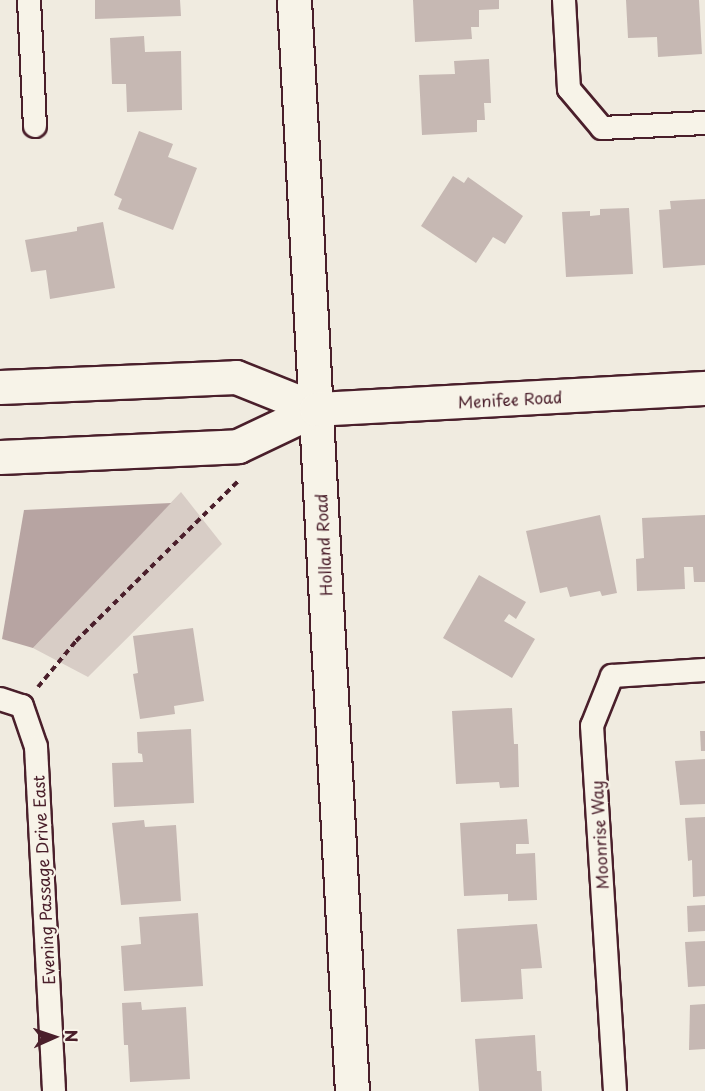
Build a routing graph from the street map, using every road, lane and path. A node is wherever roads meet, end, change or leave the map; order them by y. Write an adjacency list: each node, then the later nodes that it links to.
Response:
1 (28, 0): 5 (street)
2 (294, 0): 8 (main road, Holland Road)
3 (564, 0): 4 (street)
4 (705, 123)
5 (35, 126)
6 (0, 387): 8 (main road, Menifee Road)
7 (705, 388): 8 (main road, Menifee Road)
8 (316, 409): 9 (main road, Menifee Road); 15 (main road, Holland Road)
9 (0, 457)
10 (239, 480): 13 (path)
11 (705, 670): 16 (street, Moonrise Way)
12 (0, 699): 13 (street)
13 (22, 706): 14 (street, Evening Passage Drive East)
14 (54, 1091)
15 (352, 1091)
16 (615, 1091)

